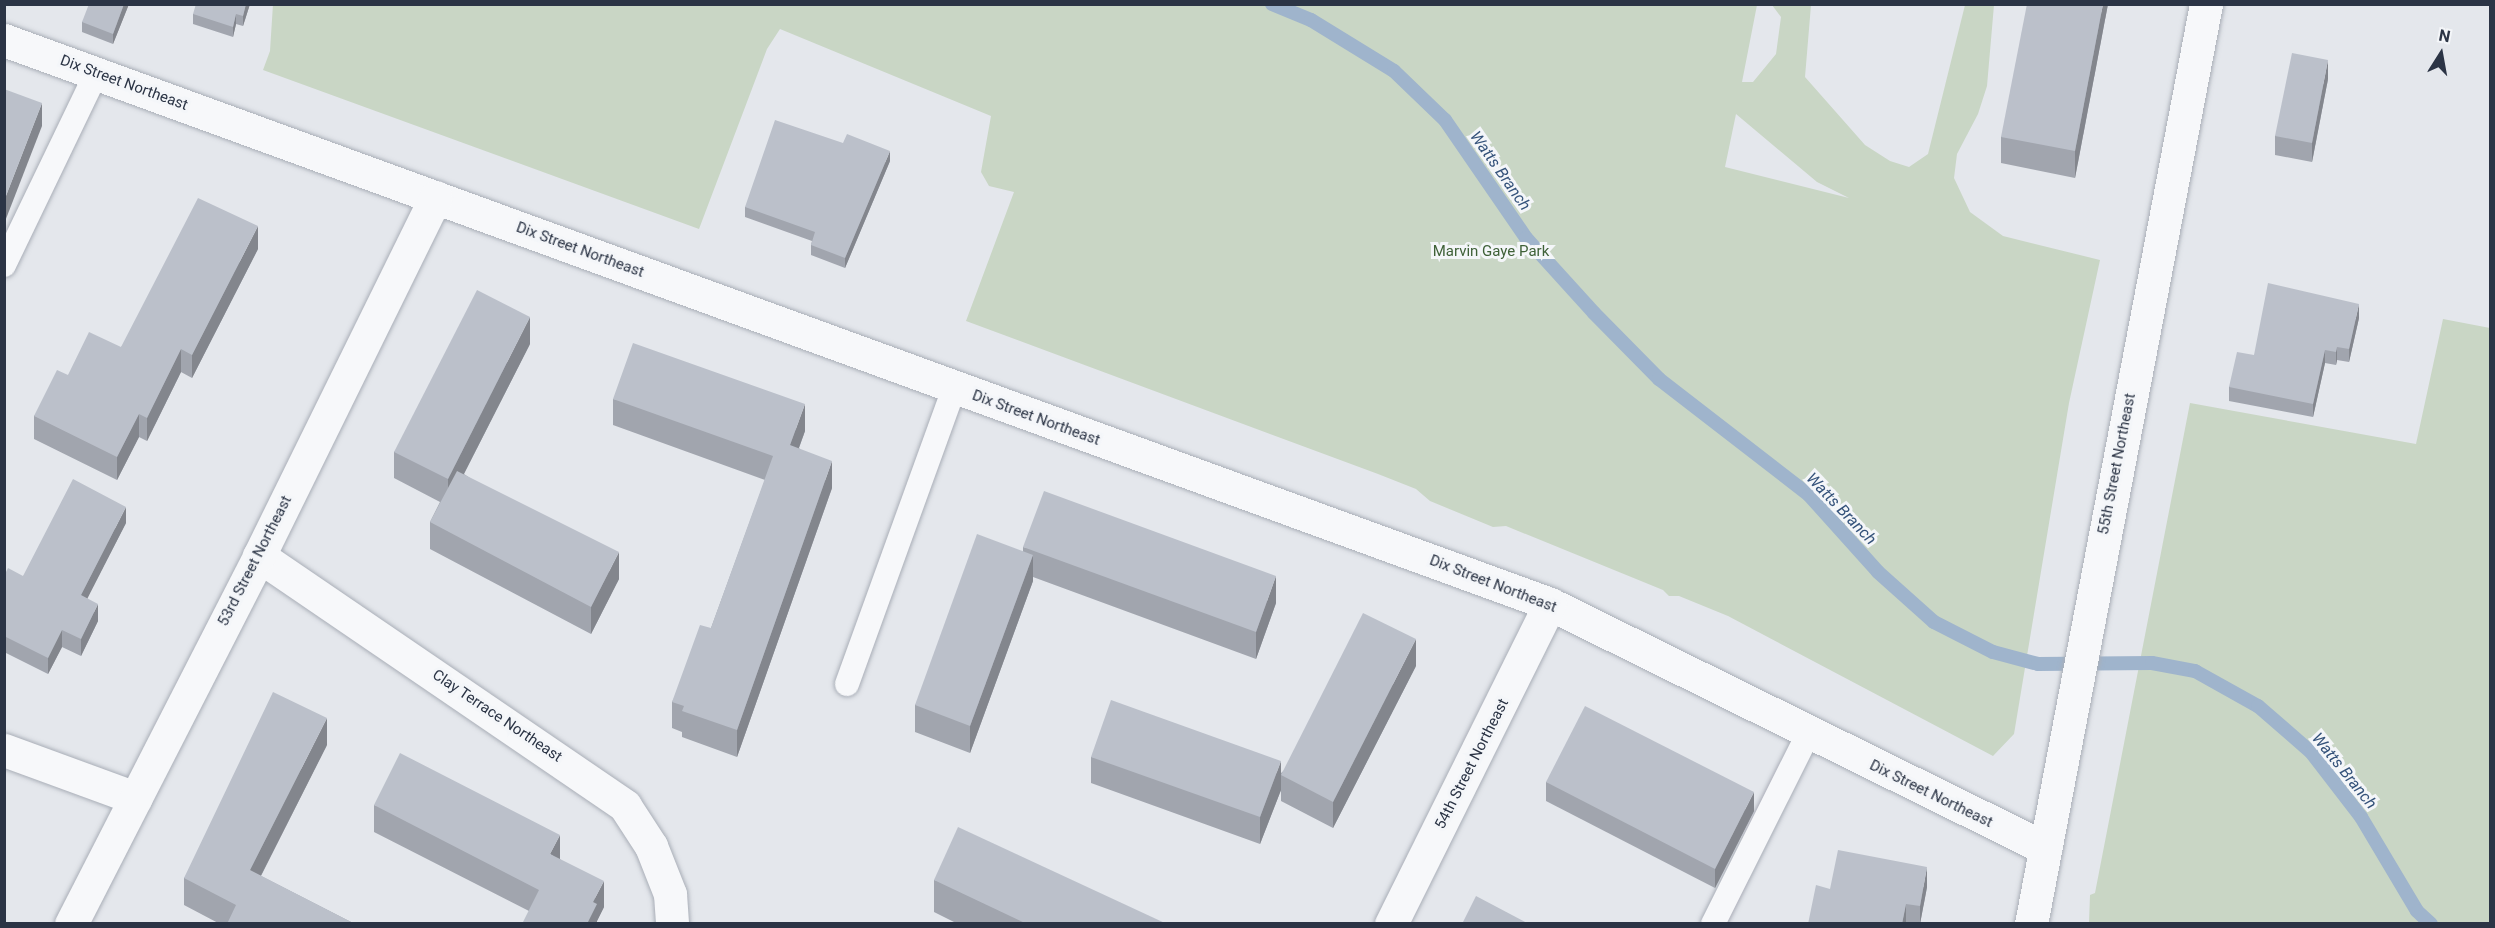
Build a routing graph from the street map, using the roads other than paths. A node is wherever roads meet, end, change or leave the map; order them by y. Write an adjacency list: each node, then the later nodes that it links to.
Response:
1 (2206, 4): 13 (street, 55th Street Northeast)
2 (4, 40): 3 (street, Dix Street Northeast)
3 (96, 74): 4 (street, Dix Street Northeast); 5 (lane)
4 (436, 197): 6 (street, Dix Street Northeast); 7 (street, 53rd Street Northeast)
5 (4, 265)
6 (954, 389): 8 (street, Dix Street Northeast); 9 (lane)
7 (259, 556): 12 (street, 53rd Street Northeast); 15 (street, Clay Terrace Northeast)
8 (1550, 604): 10 (street, Dix Street Northeast); 16 (street, 54th Street Northeast)
9 (847, 684)
10 (1808, 734): 13 (street, Dix Street Northeast); 17 (lane)
11 (4, 750): 12 (street)
12 (135, 798): 14 (street, 53rd Street Northeast)
13 (2045, 848): 18 (street, 55th Street Northeast)
14 (71, 924)
15 (672, 924)
16 (1391, 924)
17 (1713, 924)
18 (2031, 924)

